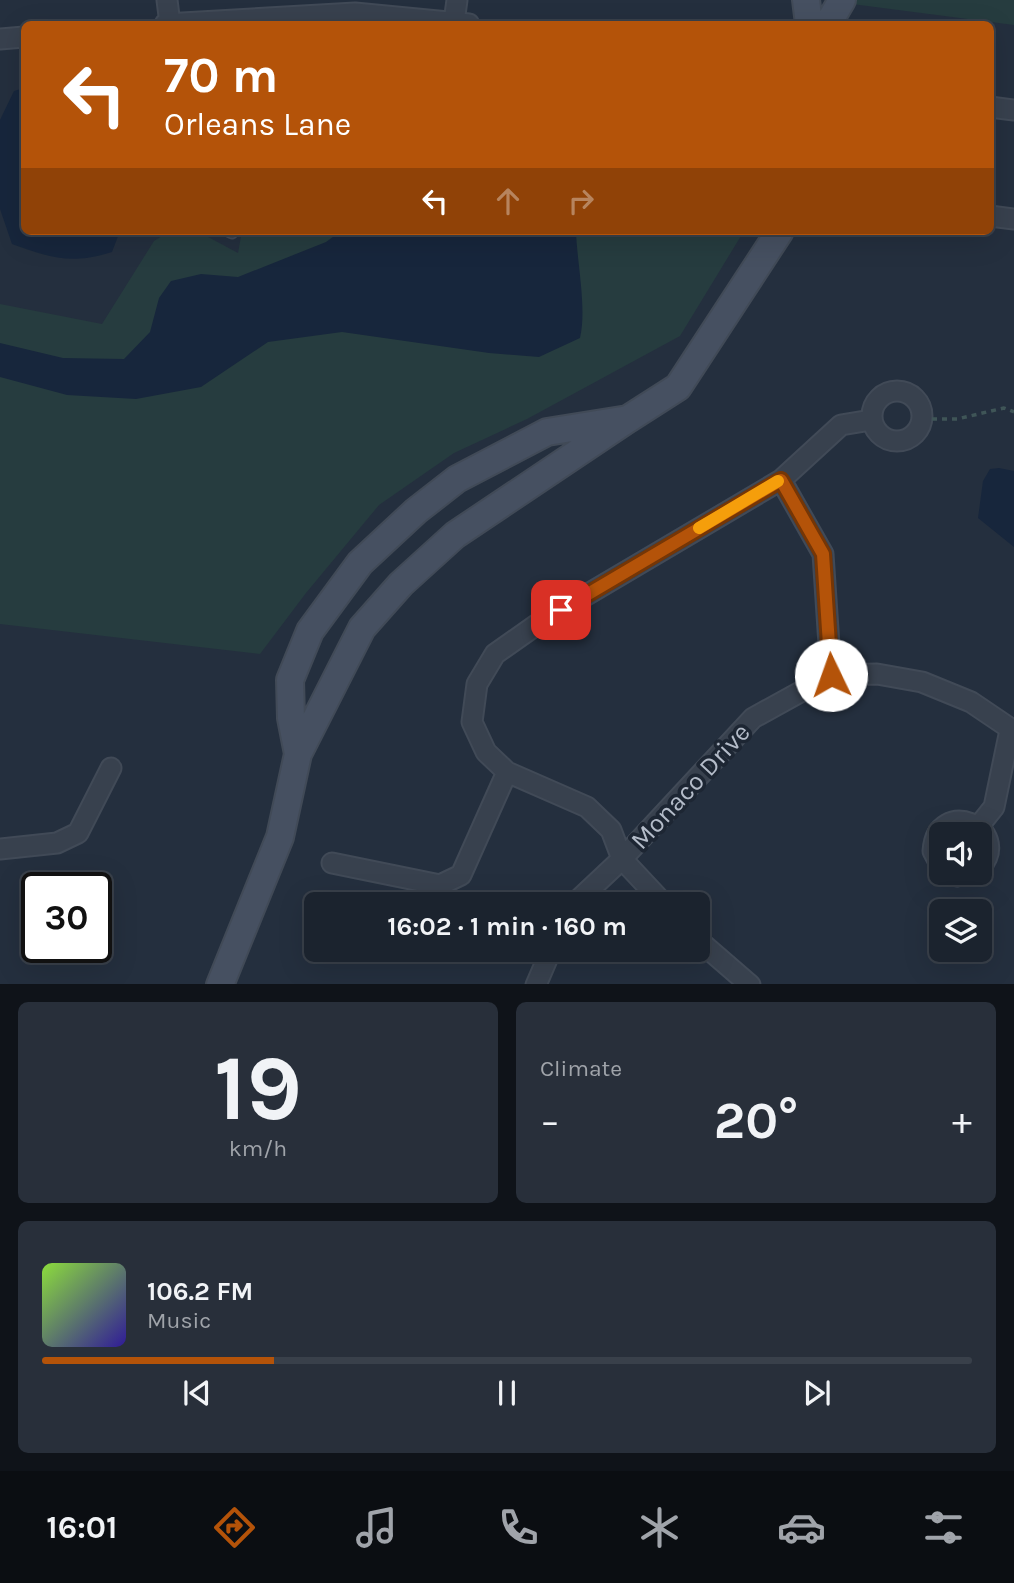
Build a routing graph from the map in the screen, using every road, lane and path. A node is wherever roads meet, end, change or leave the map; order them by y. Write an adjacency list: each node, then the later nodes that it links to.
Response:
1 (167, 0): 5 (street)
2 (457, 0): 8 (street)
3 (806, 0): 9 (street)
4 (842, 0): 10 (street)
5 (168, 21)
6 (219, 21): 7 (street)
7 (440, 21)
8 (461, 21)
9 (808, 21)
10 (830, 21)
11 (21, 37): 12 (street)
12 (0, 39)
13 (994, 108): 14 (street)
14 (1014, 110)
15 (994, 216): 16 (street)
16 (1014, 219)
17 (777, 235): 19 (street)
18 (1014, 412): 20 (path)
19 (628, 419): 25 (street); 25 (street)
20 (922, 419): 21 (street); 21 (street)
21 (871, 420): 22 (street)
22 (781, 480): 23 (street); 27 (street)
23 (831, 675): 24 (street, Monaco Drive); 30 (street, Monaco Drive)
24 (1012, 730): 28 (street)
25 (298, 754): 36 (street)
26 (111, 768): 29 (street)
27 (507, 772): 30 (street); 31 (street)
28 (982, 822)
29 (0, 849)
30 (622, 859): 32 (street, Monaco Drive); 33 (street)
31 (332, 863)
32 (587, 892)
33 (653, 892)
34 (710, 950): 38 (street)
35 (546, 962): 37 (street)
36 (220, 984)
37 (536, 984)
38 (749, 984)

